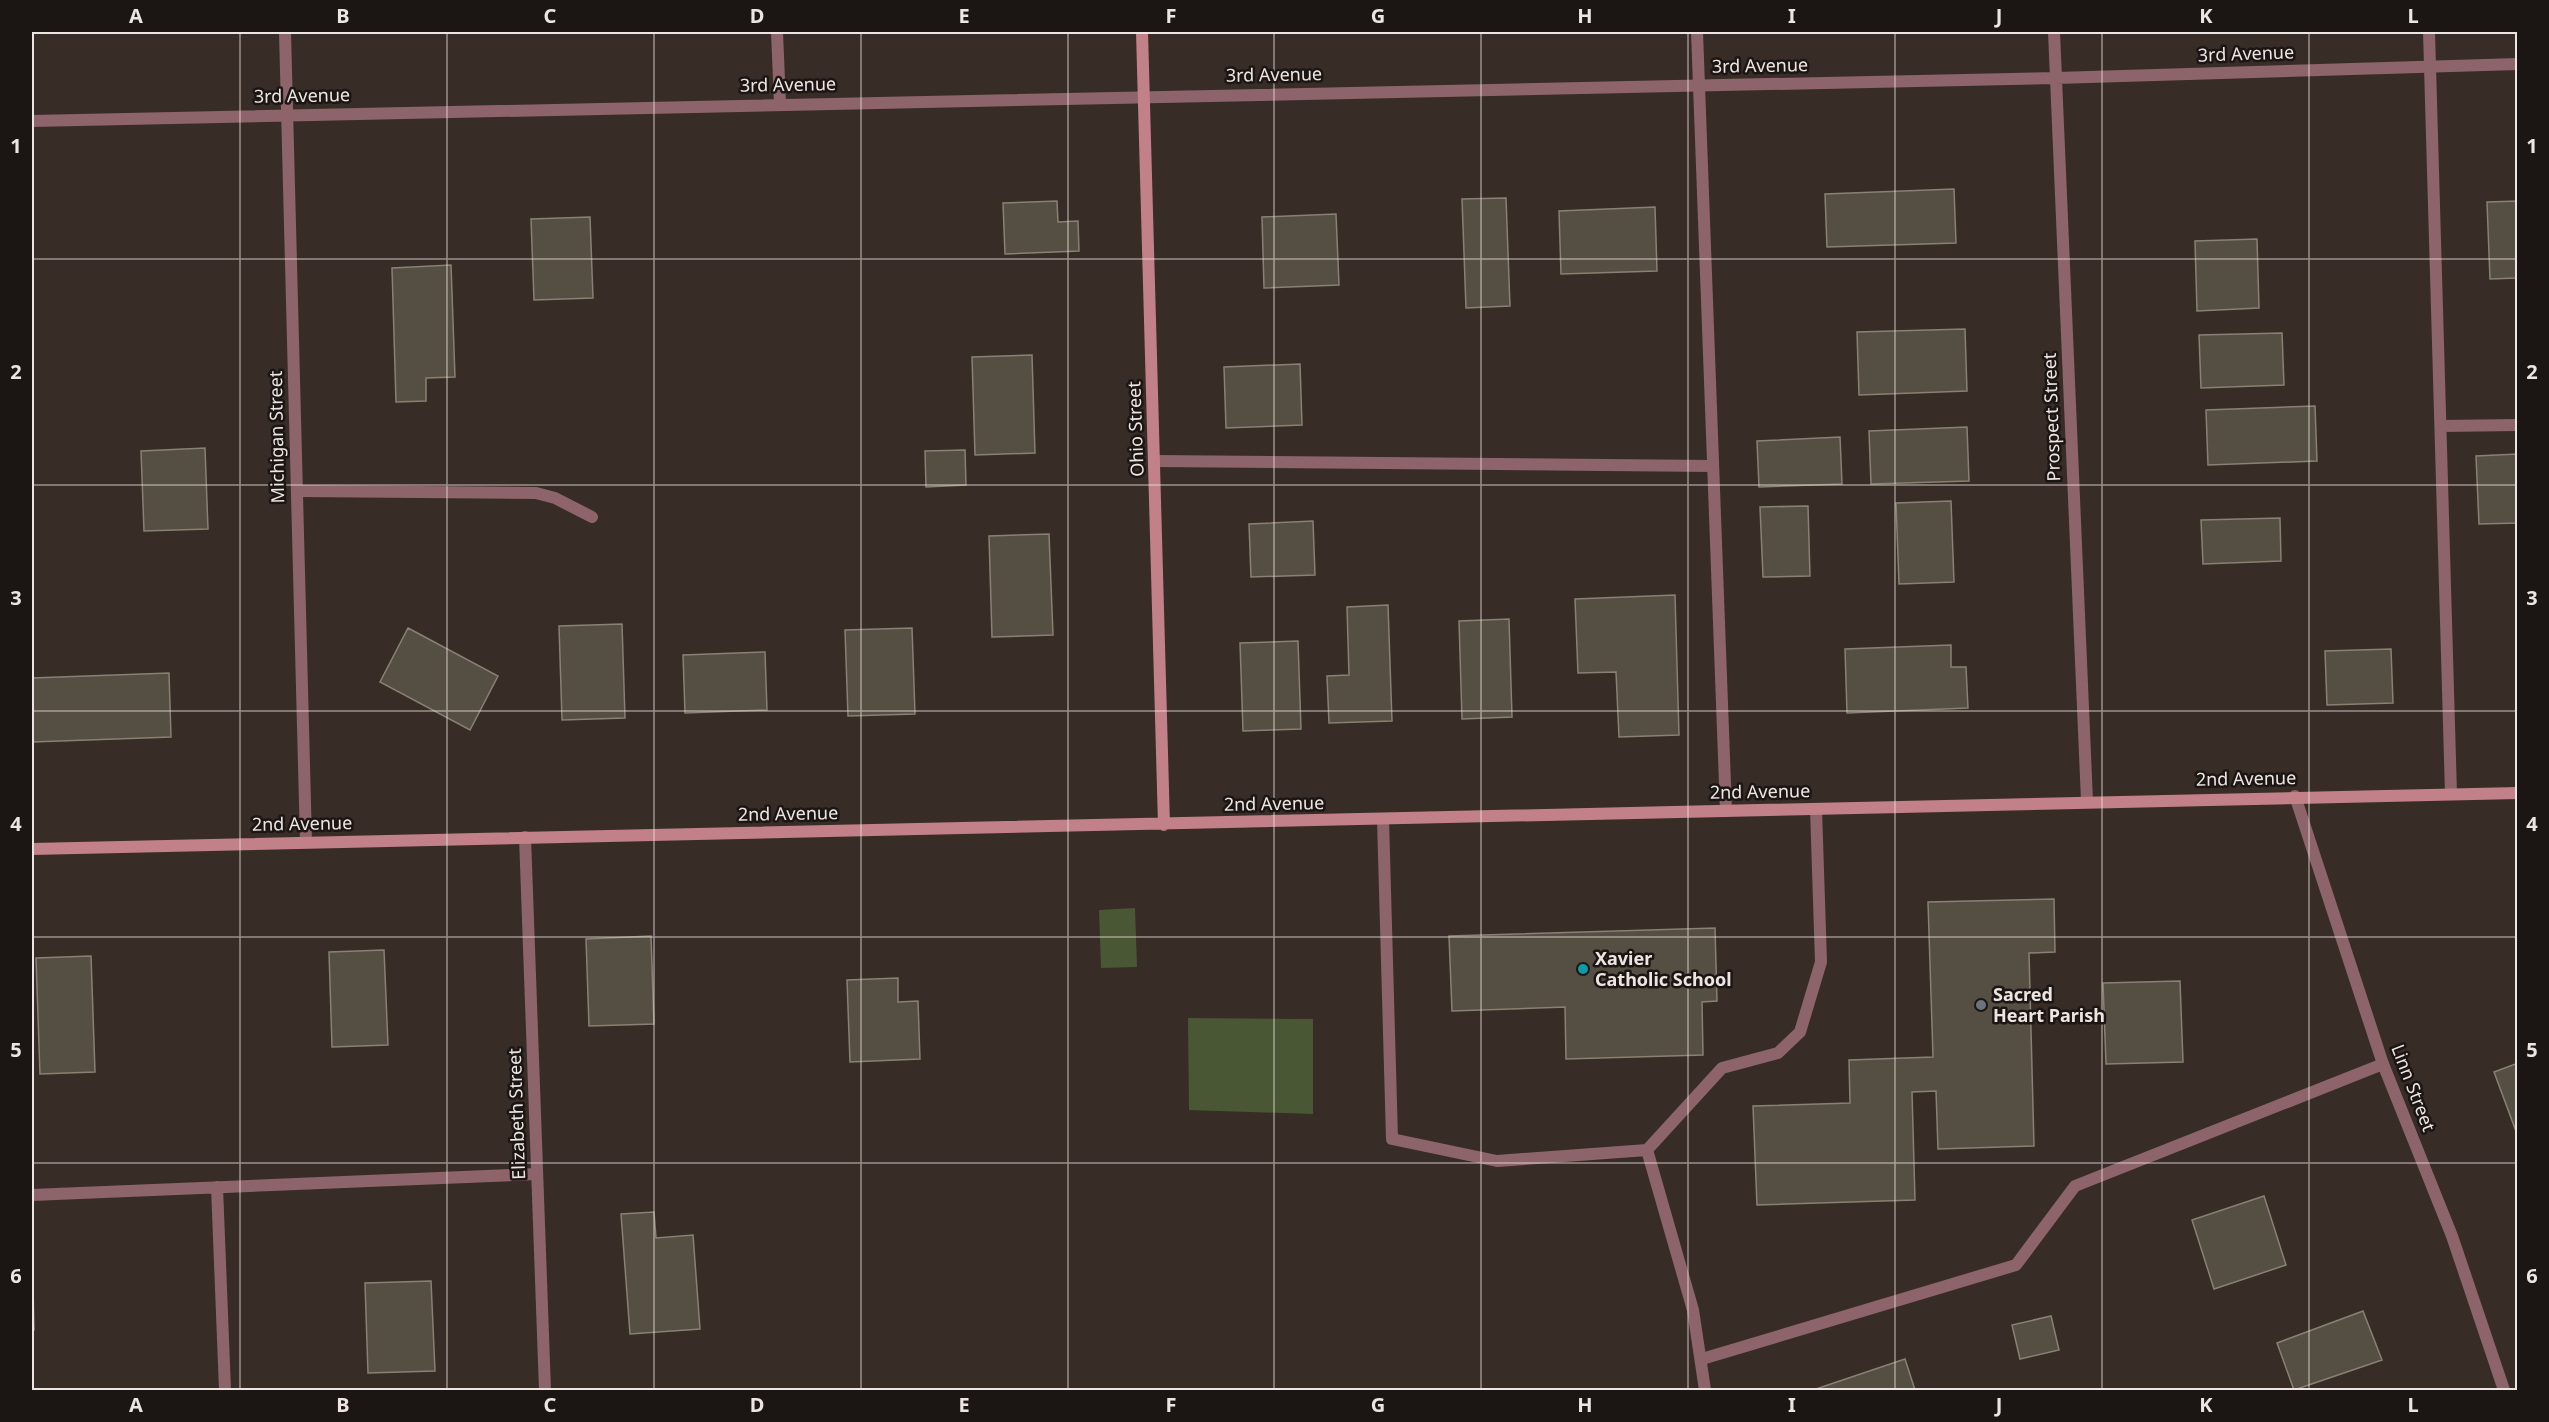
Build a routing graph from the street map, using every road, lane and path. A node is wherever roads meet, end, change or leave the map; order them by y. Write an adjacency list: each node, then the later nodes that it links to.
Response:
1 (285, 32): 13 (street, Michigan Street)
2 (777, 32): 12 (street)
3 (1142, 32): 11 (street, Ohio Street)
4 (1697, 32): 10 (street)
5 (2054, 32): 9 (street, Prospect Street)
6 (2429, 32): 8 (street)
7 (2517, 64): 8 (street, 3rd Avenue)
8 (2431, 66): 9 (street, 3rd Avenue); 16 (street)
9 (2056, 78): 10 (street, 3rd Avenue); 24 (street, Prospect Street)
10 (1699, 85): 11 (street, 3rd Avenue); 18 (street)
11 (1145, 96): 12 (street, 3rd Avenue); 17 (street, Ohio Street)
12 (780, 104): 13 (street, 3rd Avenue)
13 (287, 115): 14 (street, 3rd Avenue); 19 (street, Michigan Street)
14 (32, 121)
15 (2517, 425): 16 (street)
16 (2441, 426): 22 (street)
17 (1155, 461): 18 (street); 28 (street, Ohio Street)
18 (1713, 466): 26 (street)
19 (297, 491): 20 (street); 30 (street, Michigan Street)
20 (592, 517)
21 (2517, 792): 22 (street, 2nd Avenue)
22 (2451, 794): 23 (street, 2nd Avenue)
23 (2295, 796): 24 (street, 2nd Avenue); 32 (street, Linn Street)
24 (2087, 801): 25 (street, 2nd Avenue)
25 (1816, 808): 26 (street, 2nd Avenue); 33 (street)
26 (1726, 811): 27 (street, 2nd Avenue)
27 (1383, 819): 28 (street, 2nd Avenue); 33 (street)
28 (1164, 825): 29 (street, 2nd Avenue)
29 (525, 837): 30 (street, 2nd Avenue); 34 (street, Elizabeth Street)
30 (306, 842): 31 (street, 2nd Avenue)
31 (32, 849)
32 (2383, 1064): 37 (street); 41 (street, Linn Street)
33 (1647, 1150): 37 (street)
34 (537, 1174): 35 (street); 39 (street, Elizabeth Street)
35 (217, 1187): 36 (street); 38 (street)
36 (32, 1195)
37 (1702, 1359): 40 (street)
38 (225, 1390)
39 (545, 1390)
40 (1705, 1390)
41 (2504, 1390)

